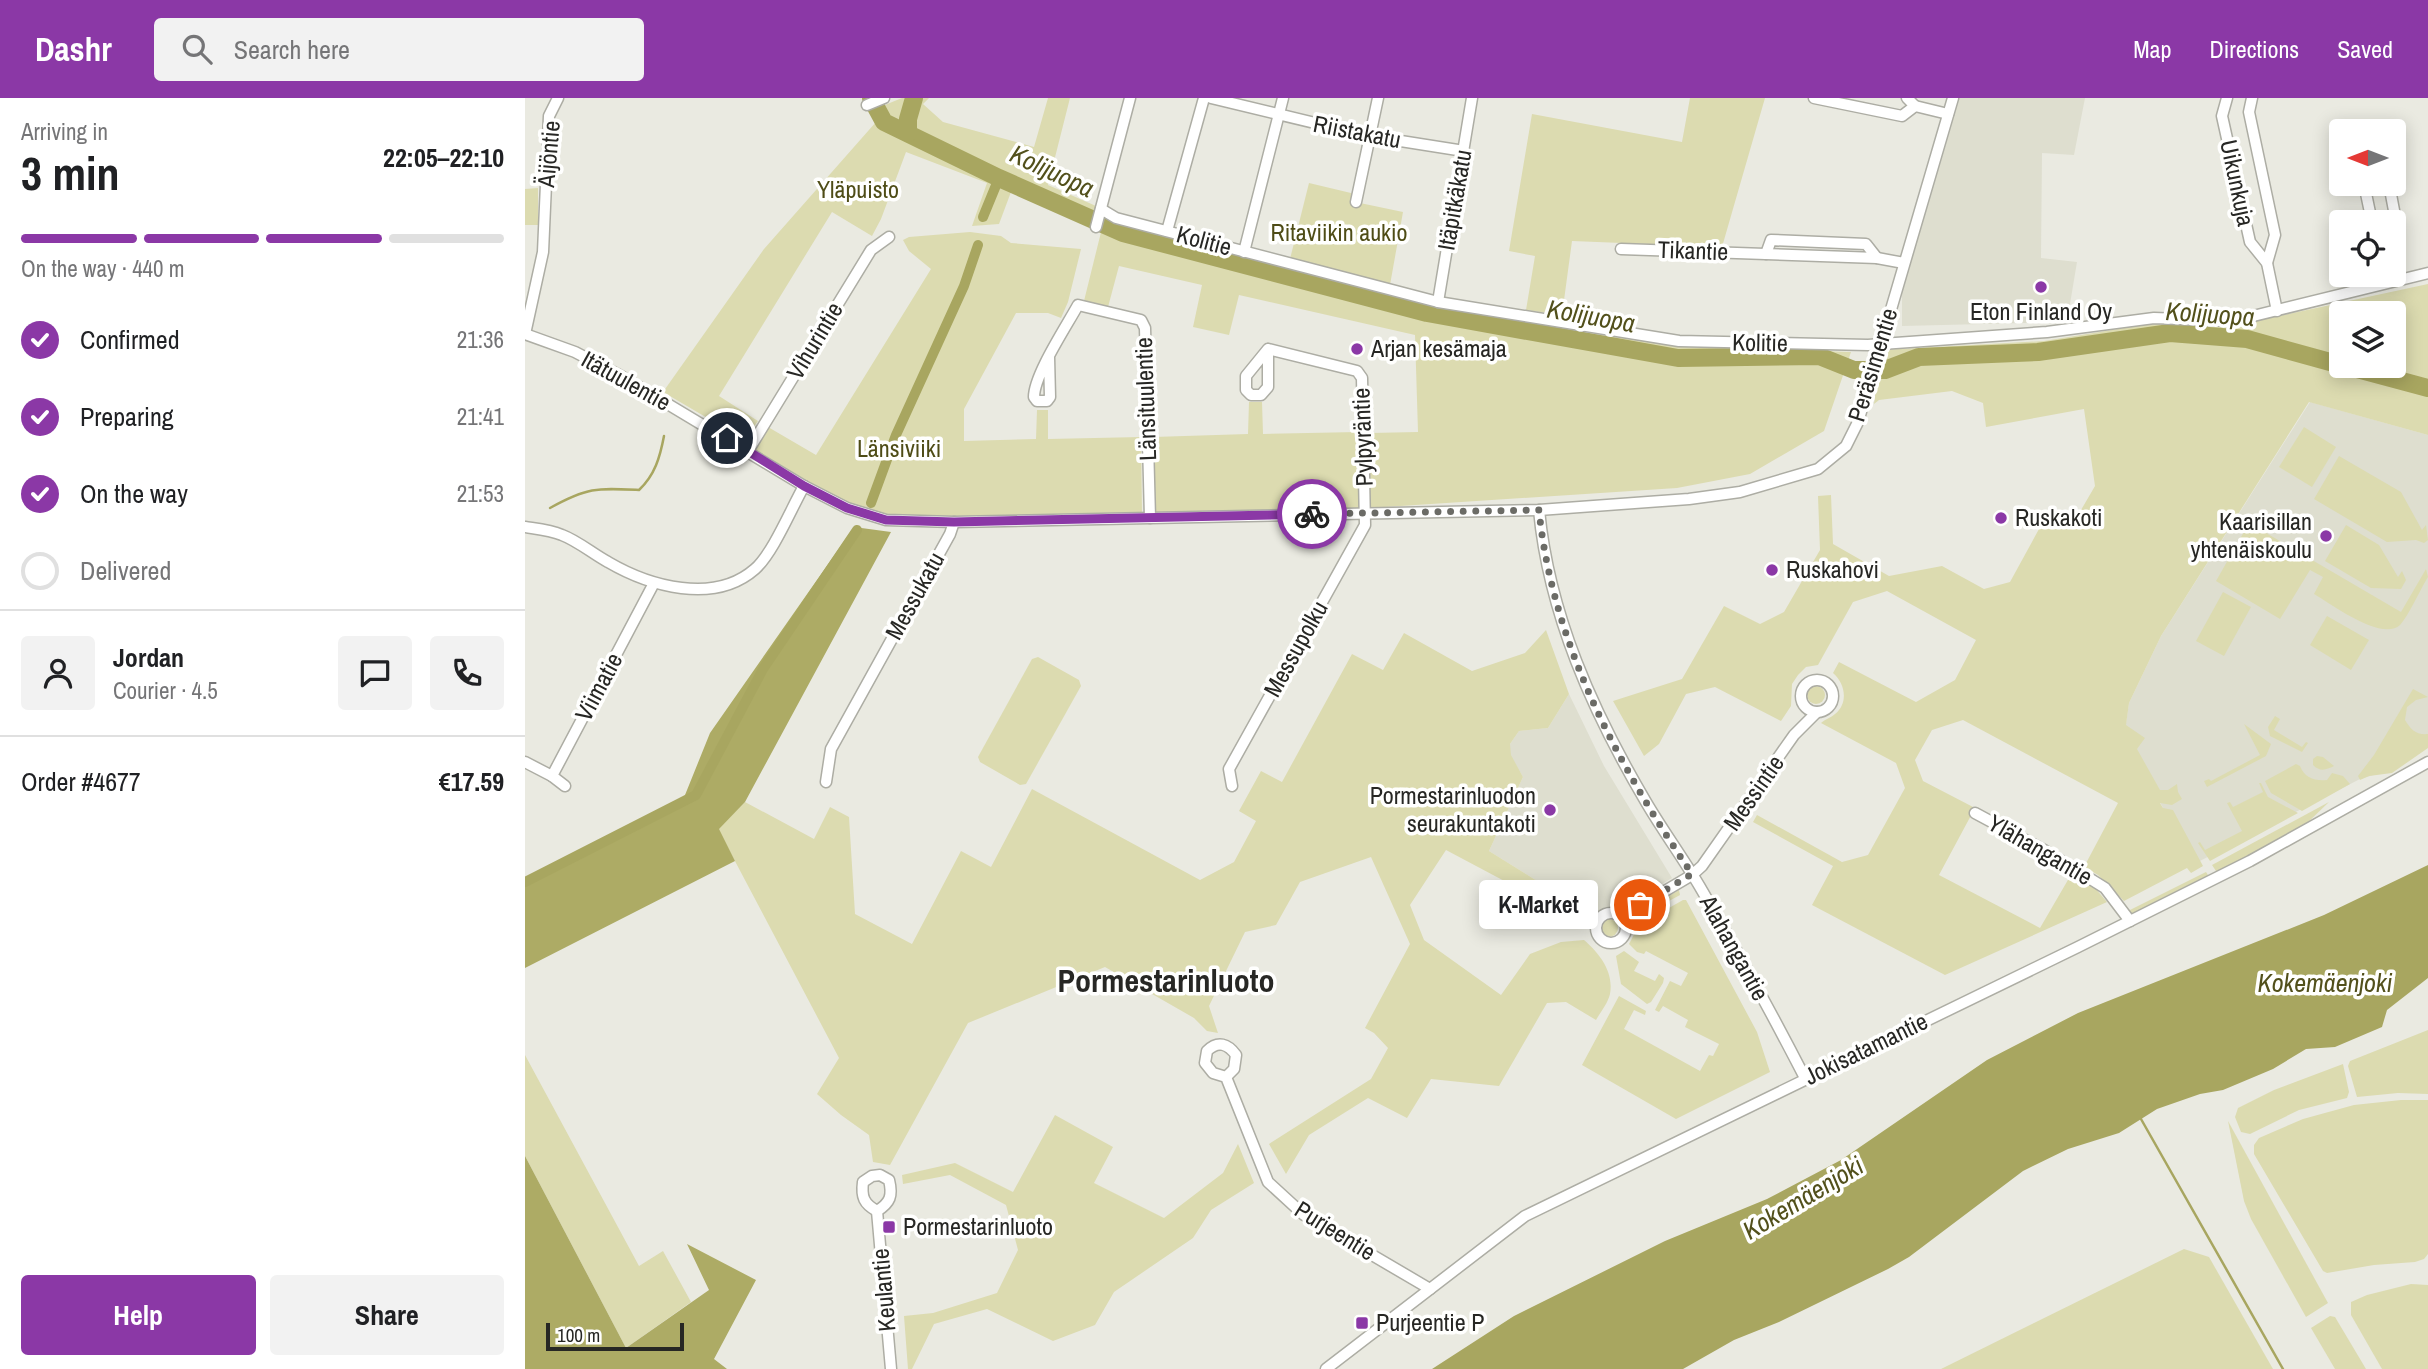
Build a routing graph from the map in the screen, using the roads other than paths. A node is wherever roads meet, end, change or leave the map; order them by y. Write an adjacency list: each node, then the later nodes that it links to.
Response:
1 (558, 98): 33 (street, Äijöntie)
2 (1131, 98): 20 (street)
3 (1204, 98): 22 (street)
4 (1211, 98): 16 (street, Riistakatu)
5 (1283, 98): 16 (street)
6 (1378, 98): 17 (street)
7 (1472, 98): 18 (street, Itäpitkäkatu)
8 (1814, 98): 13 (street)
9 (1953, 98): 15 (street, Peräsimentie)
10 (2227, 98): 27 (street, Uikunkuja)
11 (2252, 98): 27 (street, Uikunkuja)
12 (881, 99): 14 (street)
13 (1911, 102): 15 (street)
14 (867, 105)
15 (1948, 114): 26 (street, Peräsimentie)
16 (1279, 116): 17 (street, Riistakatu); 25 (street)
17 (1369, 136): 18 (street, Riistakatu); 19 (street)
18 (1464, 151): 31 (street, Itäpitkäkatu)
19 (1356, 202)
20 (1101, 211): 21 (street); 22 (street, Kolitie)
21 (1096, 227)
22 (1167, 231): 25 (street, Kolitie)
23 (889, 237): 37 (street, Vihurintie)
24 (1621, 248): 26 (street, Tikantie)
25 (1244, 252): 31 (street, Kolitie)
26 (1904, 263): 34 (street, Peräsimentie)
27 (2267, 263): 32 (street, Uikunkuja)
28 (2428, 273): 29 (street, Kolitie)
29 (2406, 278)
30 (2369, 287): 32 (street, Kolitie)
31 (1438, 302): 34 (street, Kolitie)
32 (2277, 312): 34 (street, Kolitie)
33 (525, 334): 37 (street, Itätuulentie)
34 (1880, 343): 39 (street, Peräsimentie)
35 (1268, 349): 40 (street, Pylpyräntie)
36 (1049, 357): 41 (street, Länsituulentie)
37 (748, 451): 38 (street, Itätuulentie)
38 (804, 486): 42 (street, Itätuulentie); 44 (street)
39 (1539, 510): 40 (street, Messukatu); 53 (street, Alahangantie)
40 (1366, 513): 41 (street, Messukatu); 51 (street, Messupolku)
41 (1150, 518): 42 (street, Messukatu)
42 (954, 522): 49 (street, Messukatu)
43 (525, 527): 44 (street)
44 (654, 583): 48 (street, Viimatie)
45 (1817, 712): 53 (street, Messintie)
46 (525, 762): 48 (street)
47 (2428, 762): 55 (street, Jokisatamantie)
48 (552, 776): 50 (street)
49 (826, 782)
50 (565, 786)
51 (1232, 786)
52 (1975, 814): 55 (street, Ylähangantie)
53 (1692, 874): 54 (street, Messintie); 57 (street, Alahangantie)
54 (1621, 917)
55 (2130, 921): 57 (street, Jokisatamantie)
56 (1226, 1077): 59 (street, Purjeentie)
57 (1805, 1078): 59 (street, Jokisatamantie)
58 (877, 1211): 60 (street, Keulantie)
59 (1430, 1289): 61 (street, Jokisatamantie)
60 (891, 1369)
61 (1326, 1369)

